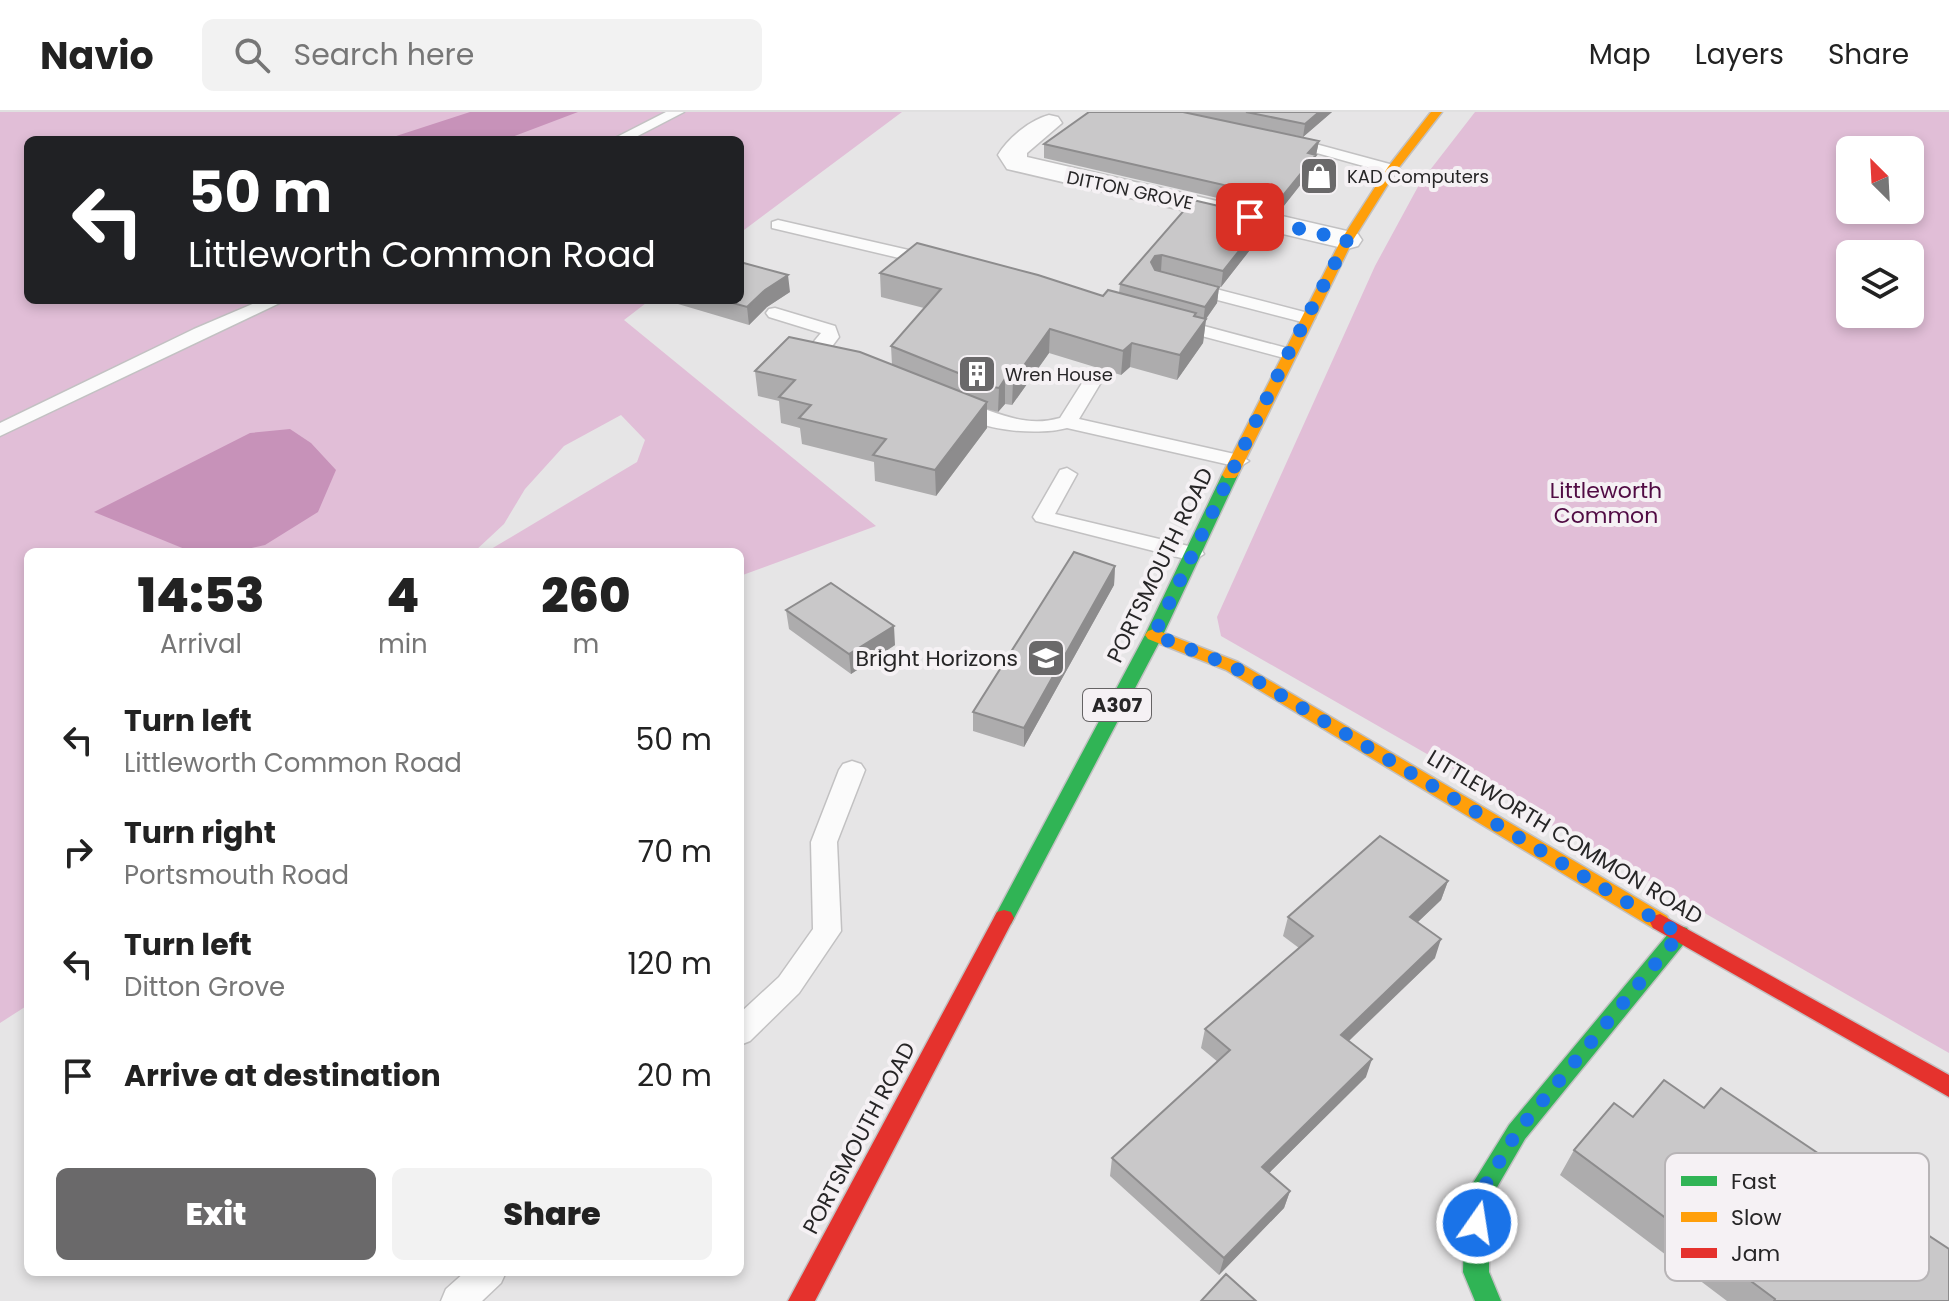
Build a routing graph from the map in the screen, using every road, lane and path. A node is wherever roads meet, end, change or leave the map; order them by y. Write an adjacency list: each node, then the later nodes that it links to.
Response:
1 (677, 112): 4 (lane)
2 (1437, 112): 6 (main road, PORTSMOUTH ROAD / A307)
3 (1049, 123): 8 (street, DITTON GROVE)
4 (626, 136)
5 (1264, 136): 6 (lane)
6 (1392, 169): 8 (main road, PORTSMOUTH ROAD / A307)
7 (778, 225): 9 (lane)
8 (1347, 240): 14 (main road, PORTSMOUTH ROAD / A307)
9 (945, 264)
10 (1174, 283): 14 (lane)
11 (268, 304): 20 (lane)
12 (775, 313): 16 (lane)
13 (1154, 318): 15 (lane)
14 (1306, 318): 15 (main road, PORTSMOUTH ROAD / A307)
15 (1288, 354): 21 (main road, PORTSMOUTH ROAD / A307)
16 (867, 370)
17 (1091, 384): 19 (lane)
18 (941, 400): 19 (lane)
19 (1067, 422): 21 (lane)
20 (0, 430)
21 (1239, 461): 23 (main road, PORTSMOUTH ROAD / A307)
22 (1067, 474): 23 (lane)
23 (1193, 554): 24 (main road, PORTSMOUTH ROAD / A307)
24 (1154, 635): 26 (main road, LITTLEWORTH COMMON ROAD); 31 (main road, PORTSMOUTH ROAD / A307)
25 (852, 770): 27 (lane)
26 (1680, 934): 28 (main road, LITTLEWORTH COMMON ROAD); 32 (main road)
27 (744, 1028)
28 (1949, 1087)
29 (485, 1276): 30 (lane)
30 (458, 1301)
31 (801, 1301)
32 (1488, 1301)

